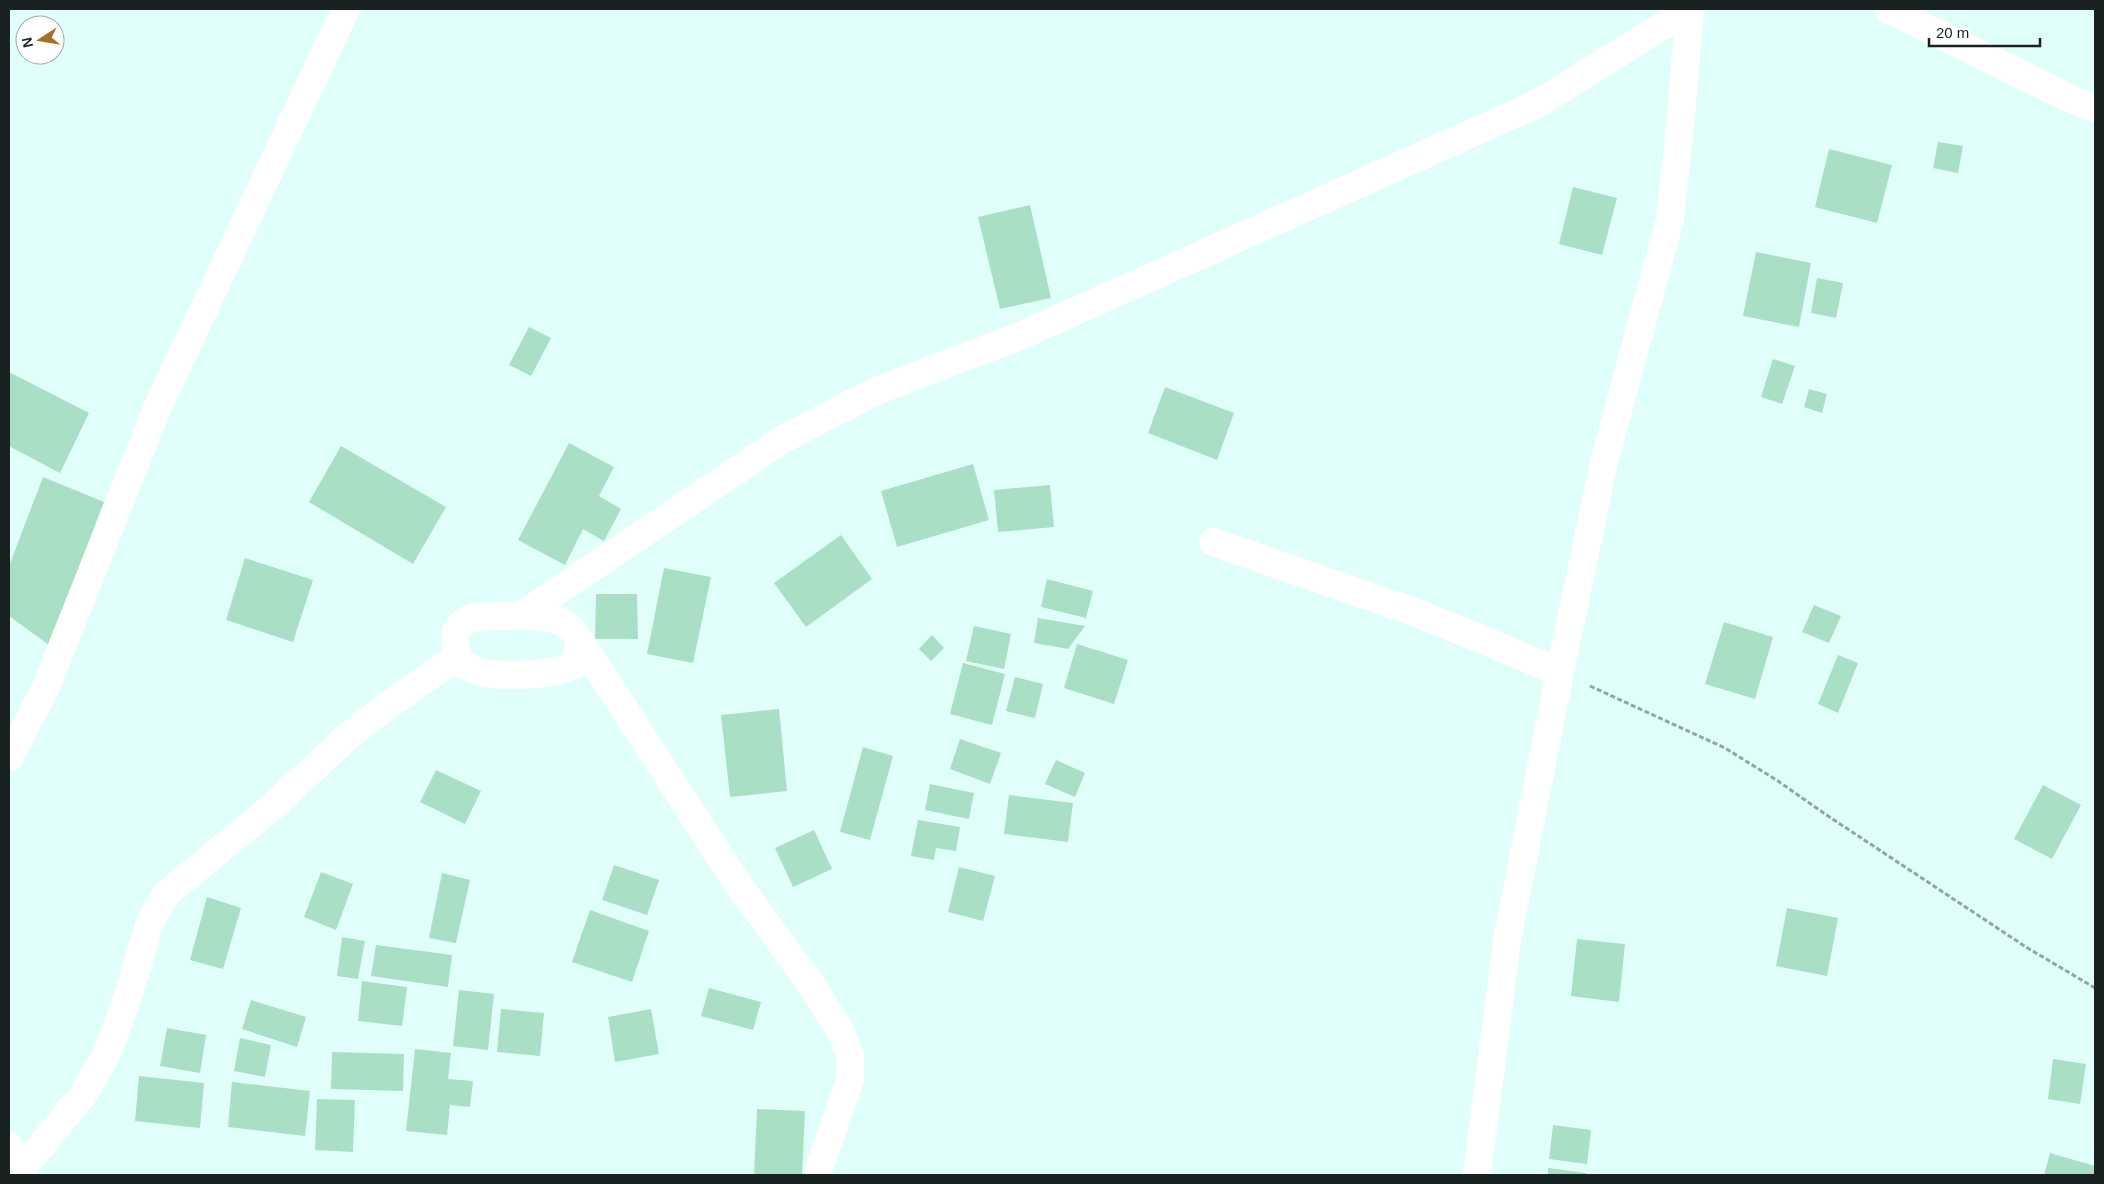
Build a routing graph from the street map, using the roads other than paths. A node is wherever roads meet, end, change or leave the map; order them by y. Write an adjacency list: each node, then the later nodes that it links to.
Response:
1 (346, 9): 10 (street)
2 (1690, 9): 6 (street); 9 (street)
3 (1888, 9): 4 (street)
4 (2095, 108)
5 (1213, 542): 9 (street)
6 (522, 615): 7 (street); 8 (street)
7 (577, 636): 8 (street); 13 (street)
8 (458, 656): 12 (street)
9 (1560, 672): 14 (street)
10 (9, 758)
11 (9, 1146): 12 (street)
12 (16, 1175)
13 (819, 1175)
14 (1477, 1175)

